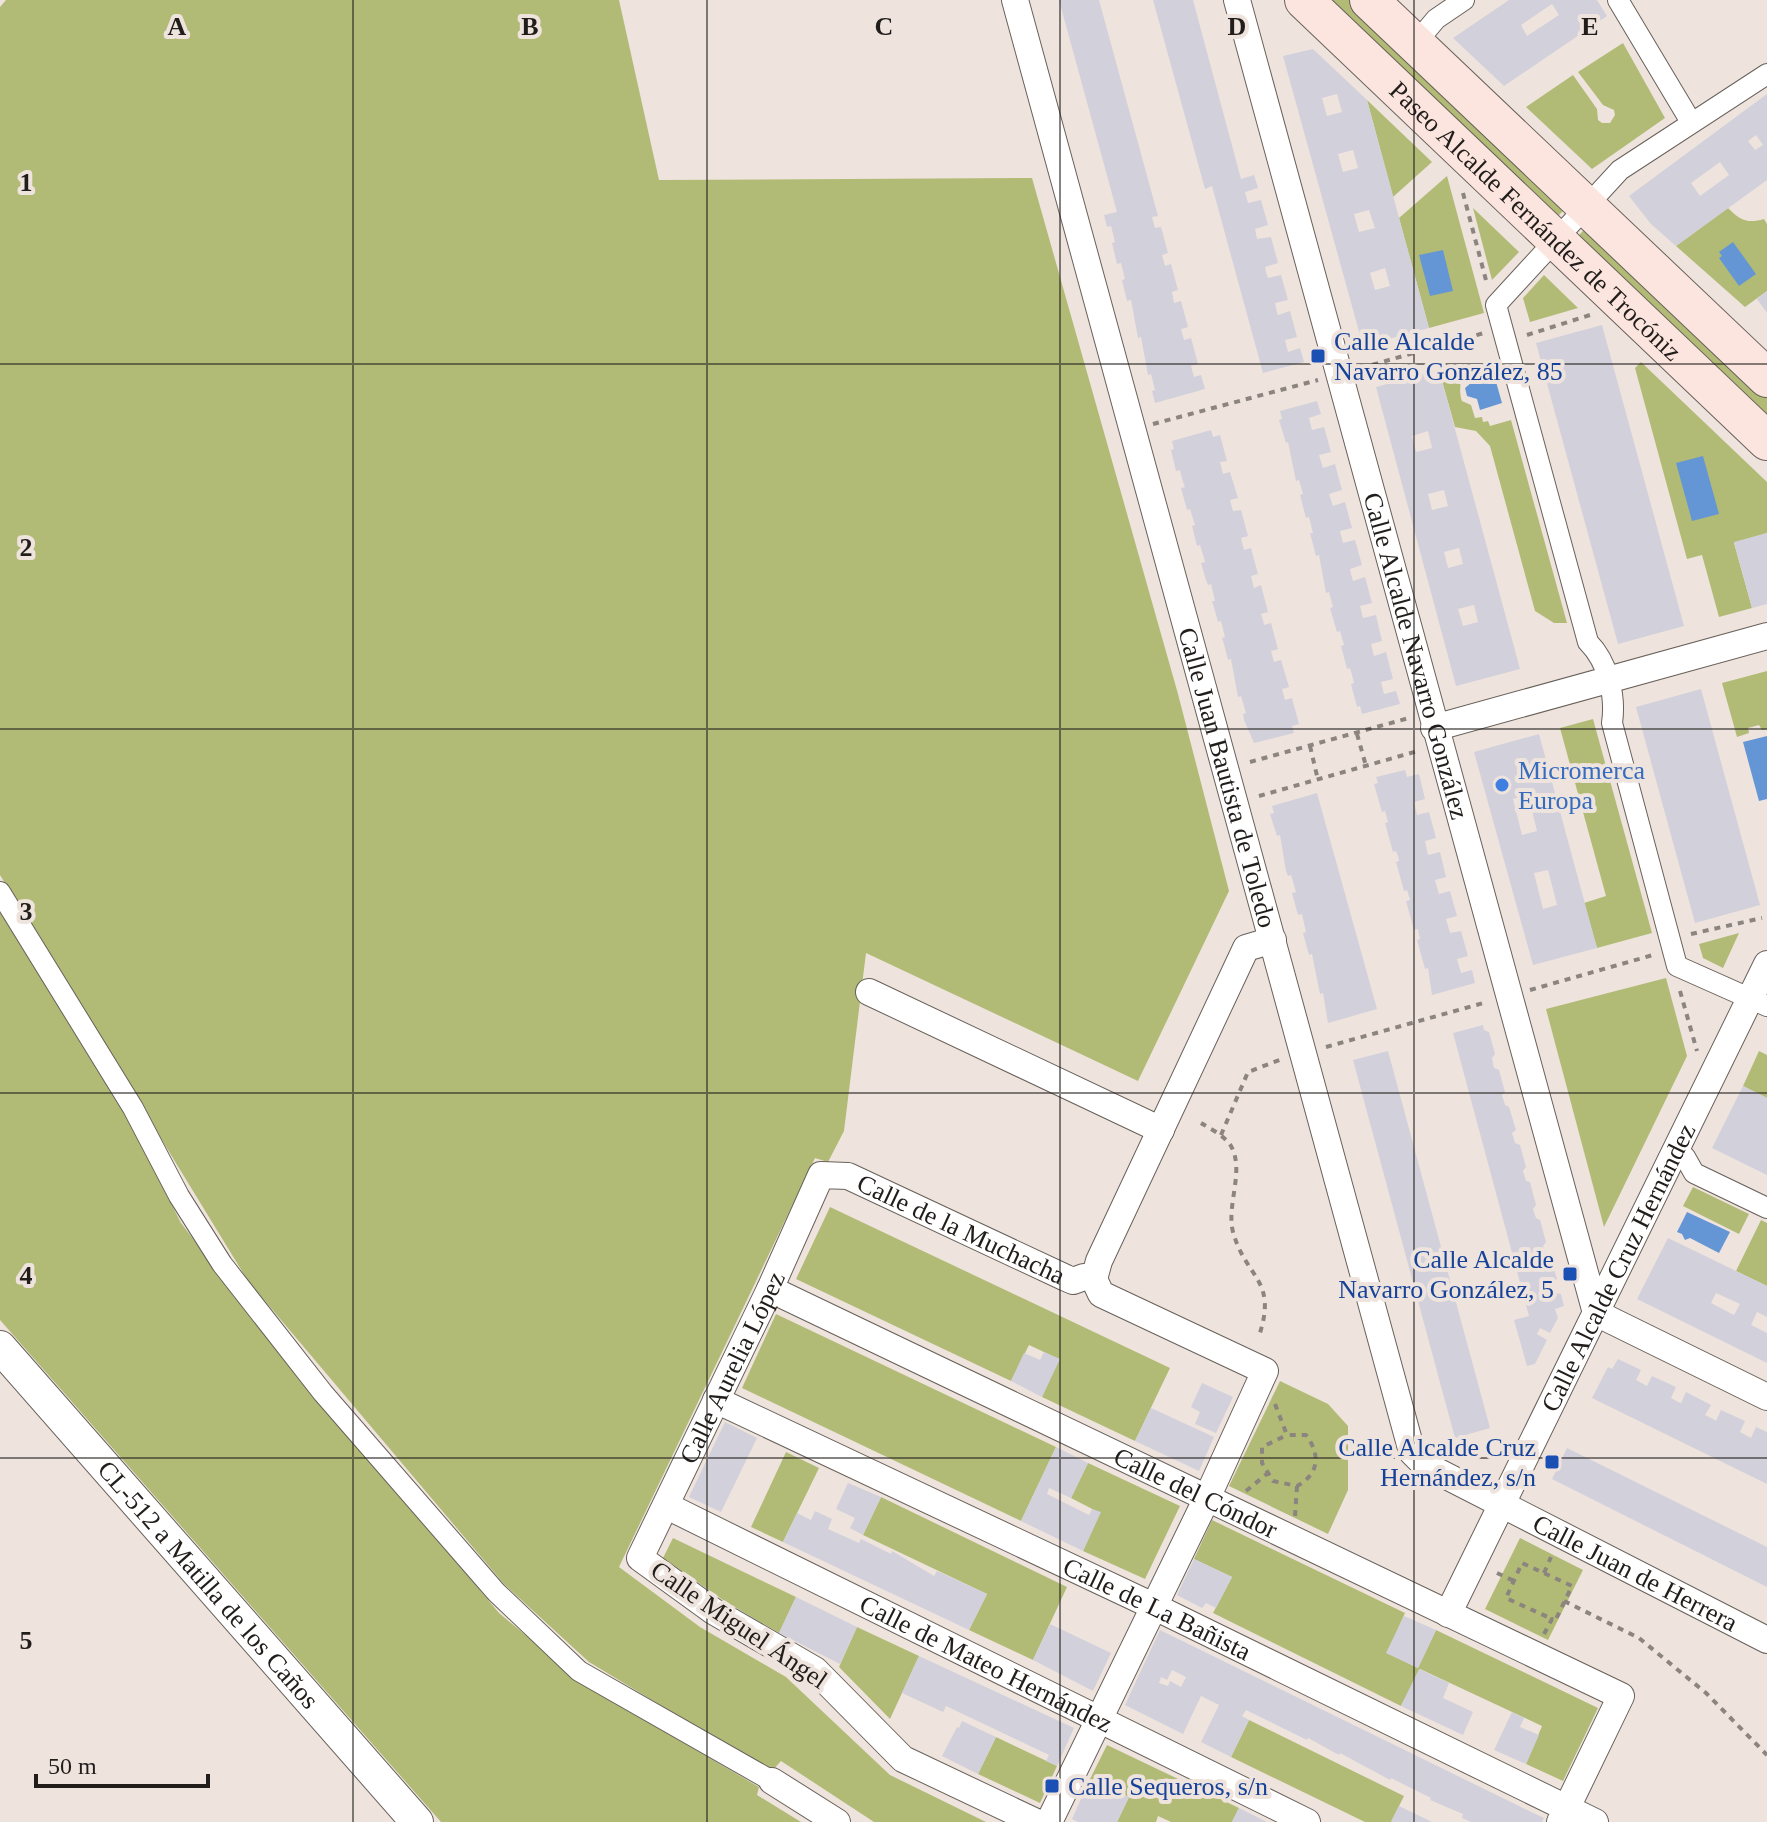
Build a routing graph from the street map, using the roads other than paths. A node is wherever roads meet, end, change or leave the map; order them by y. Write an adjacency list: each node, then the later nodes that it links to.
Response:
1 (1015, 0): 18 (street, Calle Juan Bautista de Toledo)
2 (1237, 0): 16 (street, Calle Alcalde Navarro González)
3 (1304, 0): 11 (main road, Paseo Alcalde Fernández de Trocóniz)
4 (1369, 0): 7 (main road, Paseo Alcalde Fernández de Trocóniz)
5 (1464, 0): 7 (street)
6 (1618, 0): 9 (street)
7 (1415, 44): 10 (main road, Paseo Alcalde Fernández de Trocóniz)
8 (1767, 74): 9 (street)
9 (1691, 122): 10 (street)
10 (1586, 205): 11 (street); 12 (main road, Paseo Alcalde Fernández de Trocóniz)
11 (1556, 240): 13 (main road, Paseo Alcalde Fernández de Trocóniz); 15 (street)
12 (1767, 378)
13 (1767, 441)
14 (1767, 636): 15 (street)
15 (1608, 680): 16 (street); 21 (street)
16 (1434, 728): 28 (street, Calle Alcalde Navarro González)
17 (0, 892): 40 (street)
18 (1273, 940): 22 (street); 33 (street, Calle Juan Bautista de Toledo)
19 (1767, 964): 21 (street, Calle Alcalde Cruz Hernández)
20 (869, 992): 22 (street)
21 (1759, 1002): 23 (street, Calle Alcalde Cruz Hernández)
22 (1161, 1130): 26 (street)
23 (1675, 1152): 25 (street); 28 (street, Calle Alcalde Cruz Hernández)
24 (821, 1175): 26 (street, Calle de la Muchacha); 27 (street, Calle Aurelia López)
25 (1767, 1208)
26 (1094, 1279): 32 (street, Calle de la Muchacha)
27 (770, 1289): 31 (street, Calle Aurelia López); 32 (street, Calle del Cóndor)
28 (1596, 1313): 30 (street); 33 (street, Calle Alcalde Cruz Hernández)
29 (0, 1347): 42 (street, CL-512 a Matilla de los Caños)
30 (1767, 1397)
31 (716, 1400): 34 (street, Calle Aurelia López); 36 (street, Calle de La Bañista)
32 (1207, 1498): 36 (street); 37 (street, Calle del Cóndor)
33 (1503, 1505): 37 (street, Calle Alcalde Cruz Hernández); 38 (street, Calle Juan de Herrera)
34 (667, 1506): 35 (street, Calle Aurelia López); 39 (street, Calle de Mateo Hernández)
35 (640, 1558): 44 (street, Calle Miguel Ángel)
36 (1153, 1606): 39 (street); 41 (street, Calle de La Bañista)
37 (1448, 1614): 41 (street, Calle del Cóndor)
38 (1767, 1640)
39 (1098, 1721): 45 (street); 46 (street, Calle de Mateo Hernández)
40 (772, 1781): 43 (street)
41 (1563, 1815): 47 (street, Calle de La Bañista)
42 (417, 1822)
43 (837, 1822)
44 (1036, 1822)
45 (1049, 1822)
46 (1307, 1822)
47 (1595, 1822)

